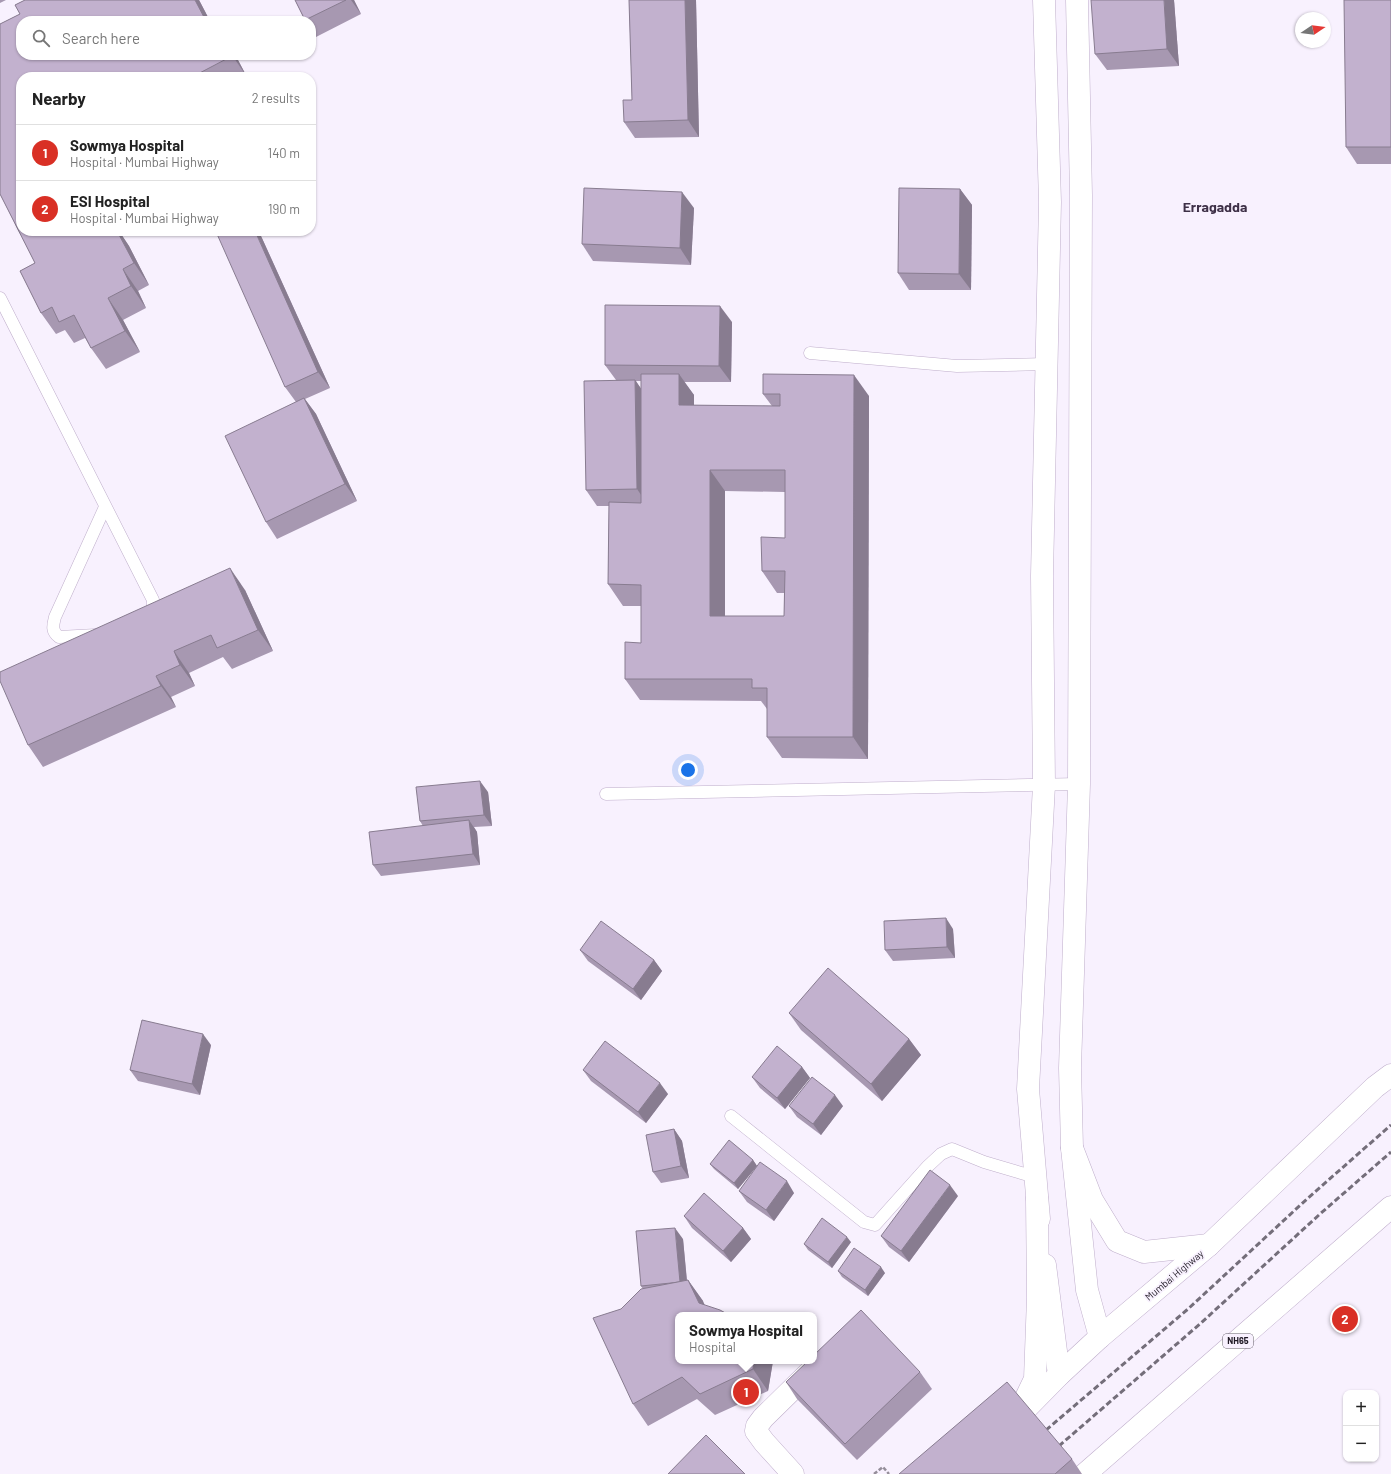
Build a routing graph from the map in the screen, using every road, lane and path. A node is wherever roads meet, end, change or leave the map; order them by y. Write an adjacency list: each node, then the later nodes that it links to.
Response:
1 (1044, 0): 5 (main road)
2 (1076, 0): 9 (main road)
3 (0, 298): 6 (lane)
4 (810, 353): 5 (lane)
5 (1046, 364): 10 (main road)
6 (105, 507): 7 (lane); 8 (lane)
7 (143, 626)
8 (109, 634)
9 (1079, 784): 10 (lane); 14 (main road)
10 (1044, 785): 11 (lane); 15 (main road)
11 (606, 794)
12 (1391, 1075): 18 (main road, Mumbai Highway)
13 (731, 1116): 15 (lane)
14 (1072, 1148): 18 (main road); 19 (main road)
15 (1035, 1177): 16 (main road)
16 (1037, 1199): 21 (main road); 22 (main road)
17 (1391, 1208): 27 (main road, NH65)
18 (1209, 1245): 19 (main road, Mumbai Highway)
19 (1100, 1337): 21 (main road, Mumbai Highway)
20 (824, 1358): 24 (main road)
21 (1059, 1375): 22 (main road, Mumbai Highway)
22 (1014, 1421): 23 (main road, Mumbai Highway)
23 (991, 1442)
24 (793, 1474)
25 (874, 1474): 26 (path)
26 (889, 1474)
27 (1085, 1474)

